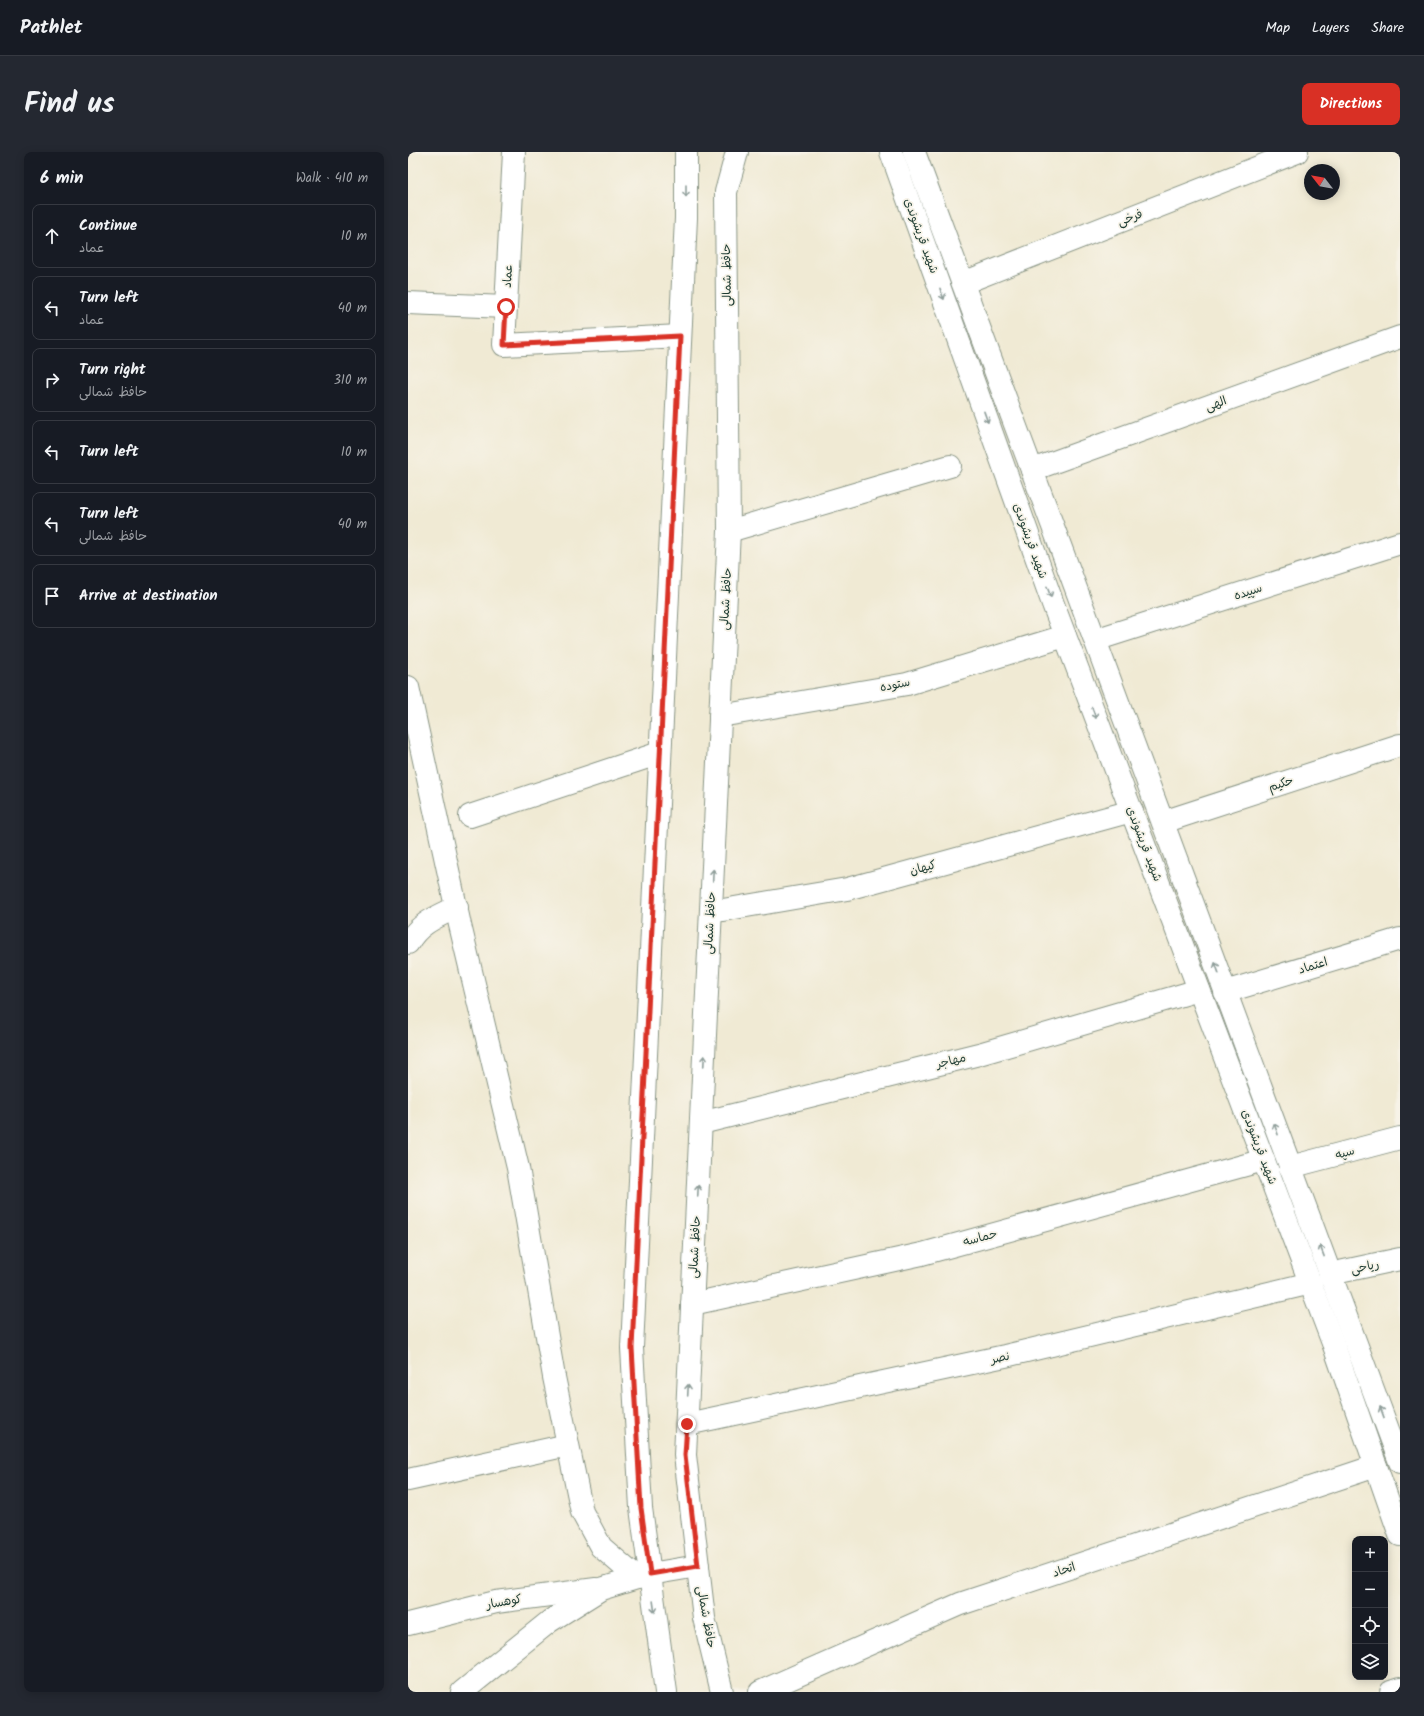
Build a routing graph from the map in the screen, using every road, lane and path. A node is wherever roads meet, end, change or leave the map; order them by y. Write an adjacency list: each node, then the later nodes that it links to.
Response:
1 (514, 152): 9 (street, عماد)
2 (686, 152): 10 (street, one-way to 10)
3 (737, 152): 14 (street, حافظ شمالی)
4 (891, 152): 16 (street, شهید قریشوندی, one-way to 16)
5 (914, 152): 7 (street, شهید قریشوندی)
6 (1297, 152): 7 (street, فرخی)
7 (963, 283): 13 (street, شهید قریشوندی)
8 (408, 303): 9 (street)
9 (506, 307): 10 (street, عماد)
10 (680, 336): 21 (street)
11 (1400, 337): 13 (street, الهی)
12 (950, 466): 14 (street)
13 (1032, 470): 17 (street, شهید قریشوندی)
14 (729, 531): 19 (street, حافظ شمالی)
15 (1400, 543): 17 (street, سپیده)
16 (1065, 636): 19 (street, ستوده); 22 (street, شهید قریشوندی, one-way to 22)
17 (1095, 640): 24 (street, شهید قریشوندی)
18 (409, 693): 25 (street)
19 (720, 716): 26 (street, حافظ شمالی, one-way to 19)
20 (1400, 745): 24 (street, حکیم)
21 (660, 753): 23 (street); 46 (street)
22 (1132, 811): 26 (street, کیهان); 29 (street, شهید قریشوندی)
23 (470, 816)
24 (1162, 822): 30 (street, شهید قریشوندی, one-way to 24)
25 (457, 907): 28 (street); 40 (street)
26 (711, 912): 31 (street, حافظ شمالی, one-way to 26)
27 (1400, 939): 30 (street, اعتماد)
28 (408, 944)
29 (1199, 990): 31 (street, مهاجر); 33 (street, شهید قریشوندی)
30 (1225, 992): 34 (street, شهید قریشوندی, one-way to 30)
31 (701, 1123): 38 (street, حافظ شمالی, one-way to 31)
32 (1400, 1138): 34 (street, سپه)
33 (1264, 1160): 37 (street, شهید قریشوندی); 38 (street, حماسه)
34 (1290, 1167): 36 (street, شهید قریشوندی, one-way to 34)
35 (1400, 1260): 36 (street, ریاحی)
36 (1330, 1274): 41 (street, شهید قریشوندی, one-way to 36)
37 (1311, 1283): 39 (street, نصر); 42 (street, شهید قریشوندی)
38 (692, 1304): 39 (street, حافظ شمالی, one-way to 38)
39 (687, 1424): 45 (street, حافظ شمالی)
40 (568, 1445): 43 (street); 46 (street)
41 (1400, 1462)
42 (1376, 1466): 44 (street, شهید قریشوندی); 53 (street, اتحاد)
43 (408, 1480)
44 (1400, 1535)
45 (698, 1566): 46 (street); 52 (street, حافظ شمالی)
46 (643, 1576): 47 (street); 51 (street, one-way to 51)
47 (601, 1588): 48 (street, کوهسار); 50 (street)
48 (408, 1624)
49 (1400, 1688): 54 (street)
50 (462, 1692)
51 (666, 1692)
52 (722, 1692)
53 (760, 1692)
54 (1391, 1692)

